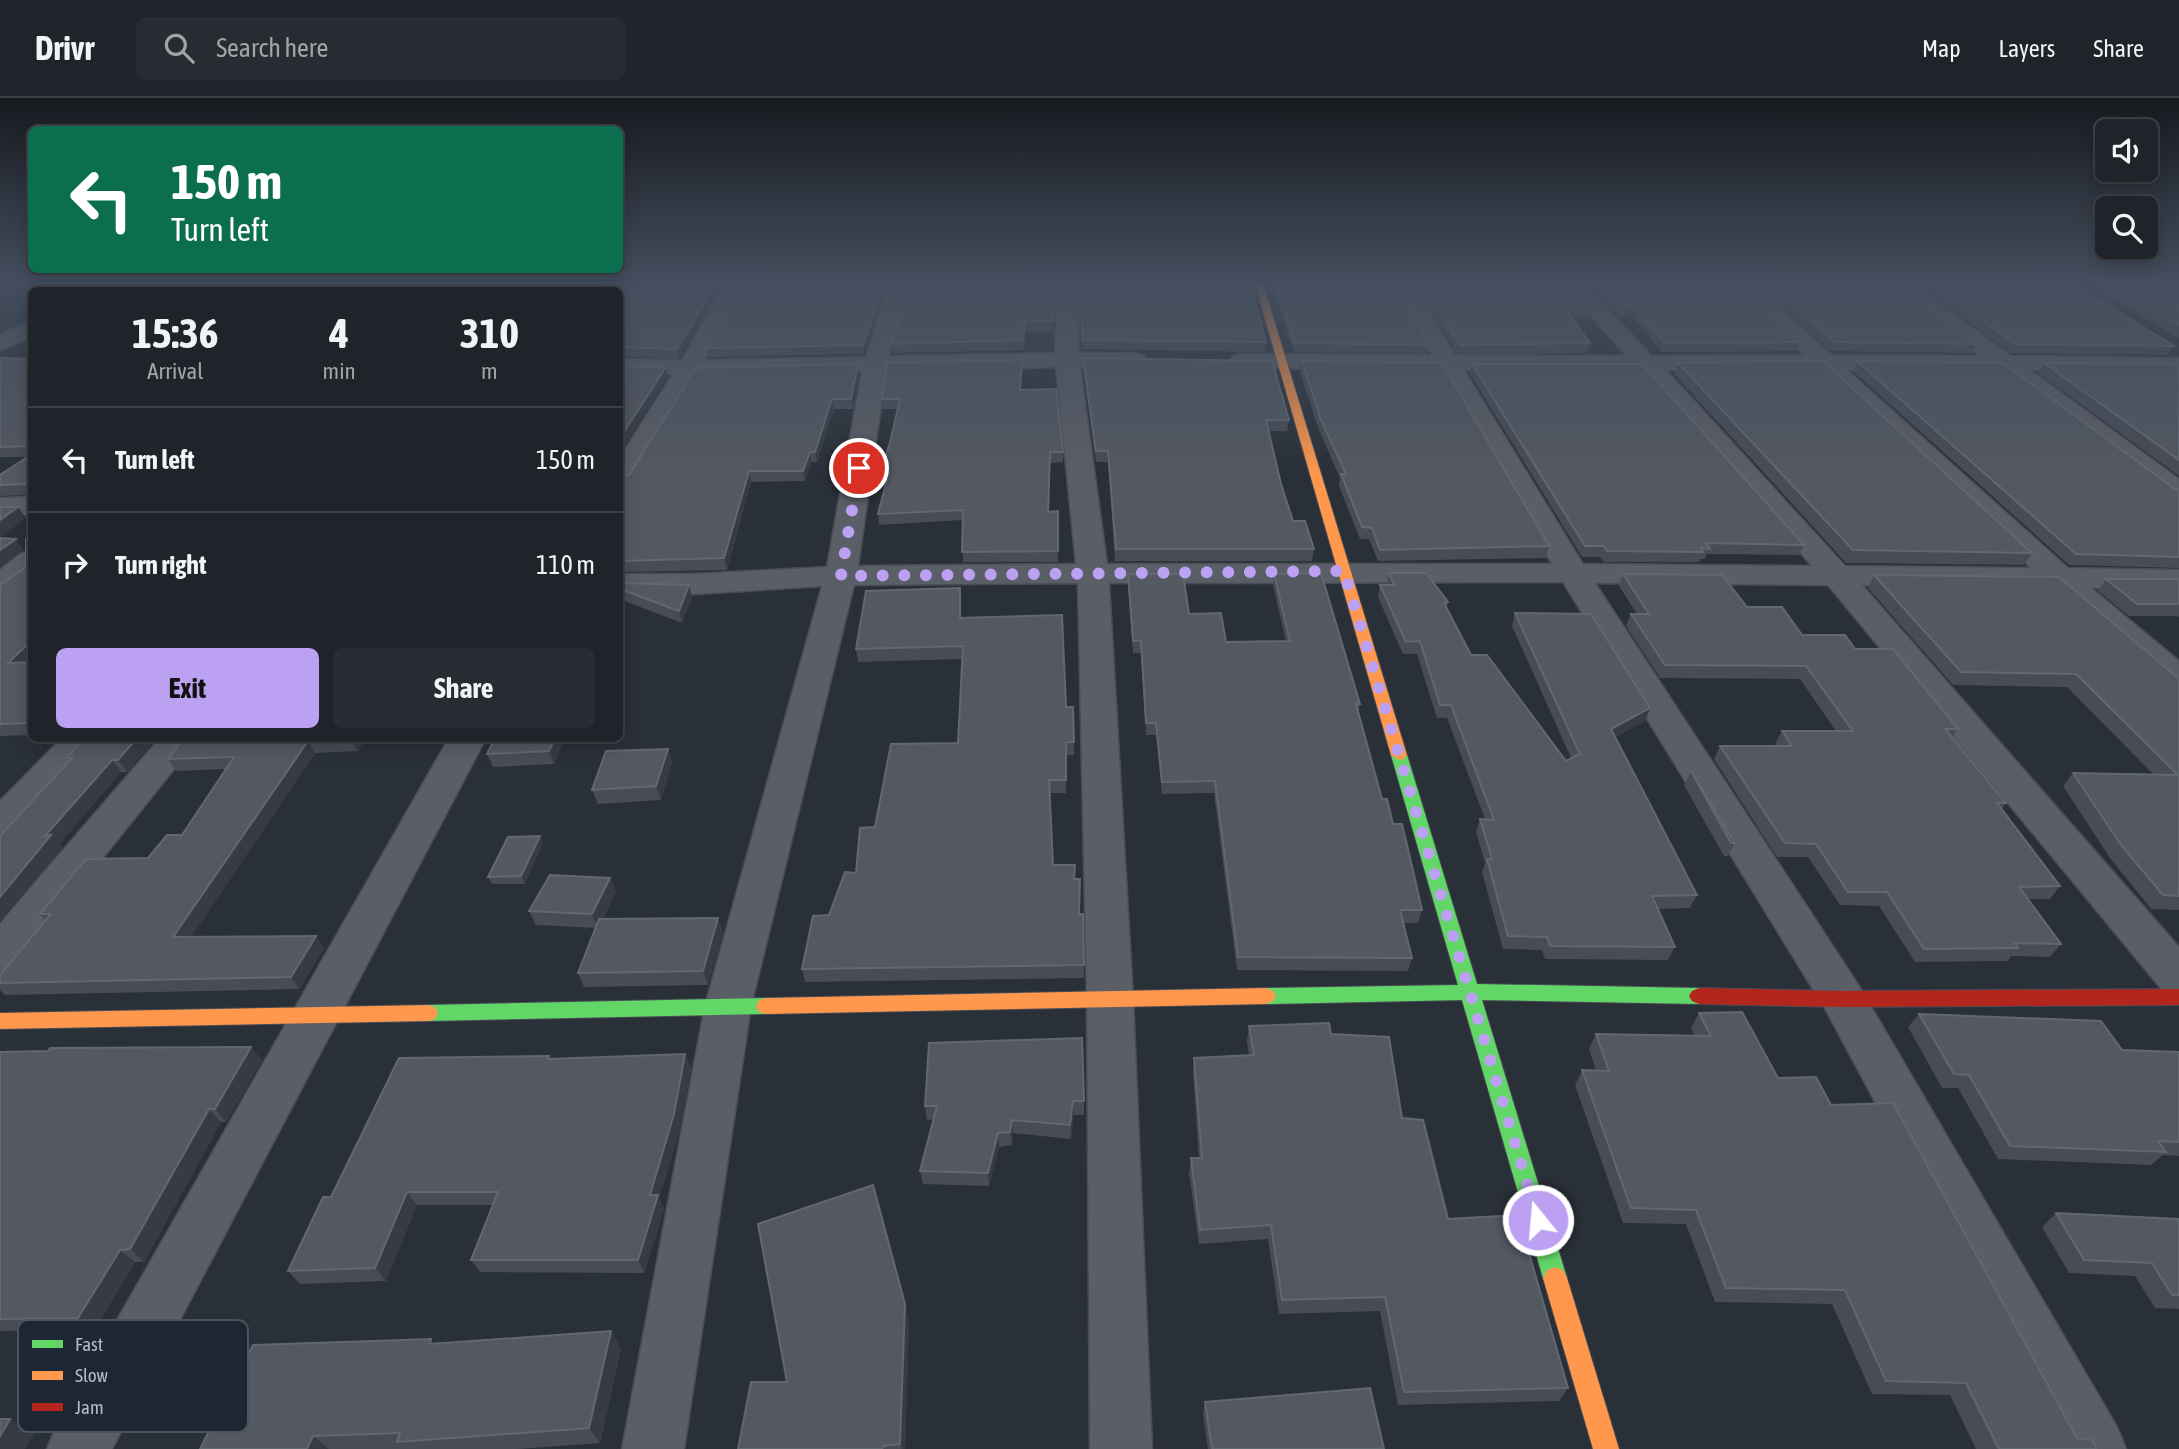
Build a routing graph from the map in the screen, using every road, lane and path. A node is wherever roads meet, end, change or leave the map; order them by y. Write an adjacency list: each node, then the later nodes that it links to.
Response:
1 (700, 347): 20 (street)
2 (881, 347): 14 (street)
3 (1067, 347): 10 (street)
4 (1278, 347): 15 (street)
5 (1440, 347): 18 (street)
6 (1632, 347): 17 (street)
7 (1809, 347): 13 (street)
8 (1984, 347): 16 (street)
9 (2175, 354): 16 (street)
10 (1067, 359): 11 (street); 14 (street); 27 (street)
11 (1161, 360)
12 (1215, 361): 15 (street)
13 (1824, 361): 16 (street); 17 (street); 31 (street)
14 (876, 362): 20 (street); 30 (street)
15 (1282, 362): 18 (street); 26 (street)
16 (2005, 362): 22 (street)
17 (1647, 363): 18 (street); 29 (street)
18 (1450, 364): 28 (street)
19 (623, 366): 20 (street)
20 (689, 368): 21 (street)
21 (623, 473)
22 (2179, 492)
23 (28, 506): 24 (street)
24 (0, 507)
25 (28, 563): 34 (street)
26 (1344, 571): 27 (street); 28 (street); 42 (street)
27 (1093, 574): 30 (street); 44 (street)
28 (1573, 575): 29 (street); 45 (street)
29 (1835, 575): 31 (street); 41 (street)
30 (841, 576): 33 (street); 46 (street)
31 (2059, 577): 32 (street); 35 (street)
32 (2179, 579)
33 (623, 583)
34 (0, 585)
35 (2179, 679)
36 (80, 742): 39 (street)
37 (178, 742): 40 (street)
38 (466, 742): 47 (street)
39 (0, 826)
40 (0, 954)
41 (2179, 978)
42 (1470, 992): 44 (street); 45 (street); 54 (street)
43 (2179, 997): 45 (street)
44 (1110, 999): 46 (street); 53 (street)
45 (1843, 999): 55 (street)
46 (728, 1006): 47 (street); 52 (street)
47 (317, 1017): 48 (street); 49 (street)
48 (0, 1021)
49 (149, 1320)
50 (87, 1432): 51 (street)
51 (78, 1449)
52 (653, 1449)
53 (1121, 1449)
54 (1606, 1449)
55 (2095, 1449)

